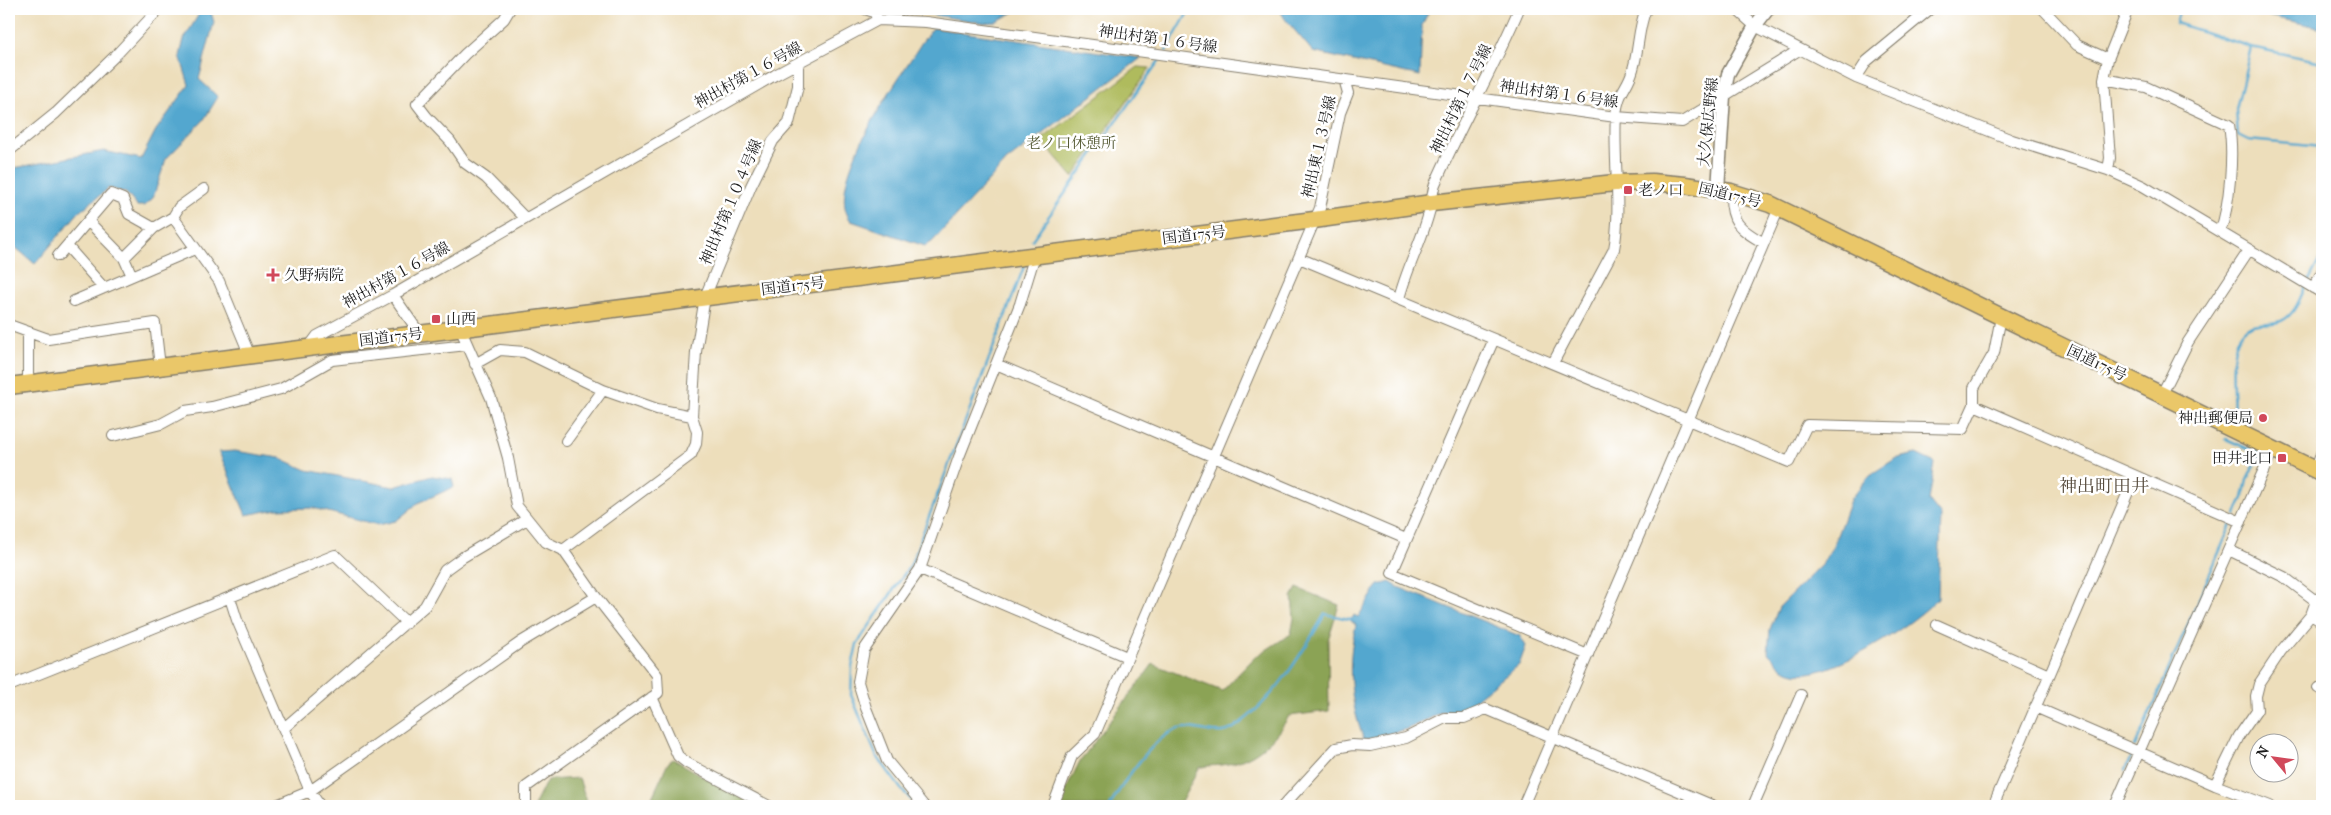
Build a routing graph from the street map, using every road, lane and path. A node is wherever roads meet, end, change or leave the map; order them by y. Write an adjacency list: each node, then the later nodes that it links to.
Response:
1 (159, 9): 22 (street)
2 (510, 9): 30 (street)
3 (865, 9): 11 (street)
4 (1519, 9): 20 (street, 神出村第１７号線)
5 (1646, 9): 21 (street)
6 (1736, 9): 12 (street)
7 (1768, 9): 12 (street, 大久保広野線)
8 (1930, 9): 16 (street)
9 (2043, 9): 14 (street)
10 (2128, 9): 14 (street)
11 (878, 20): 15 (street, 神出村第１６号線); 17 (street, 神出村第１６号線)
12 (1755, 26): 13 (street); 19 (street, 大久保広野線)
13 (1799, 50): 16 (street); 19 (street, 神出村第１６号線)
14 (2108, 59): 18 (street)
15 (798, 64): 30 (street, 神出村第１６号線); 48 (street, 神出村第１０４号線)
16 (1856, 78): 23 (street)
17 (1344, 79): 20 (street, 神出村第１６号線); 31 (street, 神出東１３号線)
18 (2104, 79): 23 (street); 34 (street)
19 (1724, 96): 21 (street, 神出村第１６号線); 26 (street, 大久保広野線)
20 (1477, 98): 21 (street, 神出村第１６号線); 27 (street, 神出村第１７号線)
21 (1616, 117): 24 (street)
22 (9, 152)
23 (2108, 170): 34 (street)
24 (1615, 183): 26 (highway, 国道175号); 27 (highway, 国道175号); 60 (street)
25 (204, 190): 29 (street)
26 (1725, 191): 28 (highway, 国道175号); 35 (street)
27 (1432, 203): 31 (highway, 国道175号); 49 (street, 神出村第１７号線)
28 (1779, 208): 35 (street); 51 (highway, 国道175号)
29 (173, 217): 33 (street); 37 (street)
30 (525, 218): 47 (street, 神出村第１６号線)
31 (1314, 220): 39 (highway, 国道175号); 42 (street, 神出東１３号線)
32 (88, 221): 33 (street); 36 (street); 41 (street)
33 (154, 228): 41 (street)
34 (2220, 232): 38 (street)
35 (1764, 243): 70 (street)
36 (66, 246): 40 (street); 45 (street)
37 (195, 248): 44 (street); 59 (street)
38 (2249, 250): 46 (street); 67 (street)
39 (1035, 255): 48 (highway, 国道175号); 62 (street)
40 (58, 256)
41 (124, 258): 44 (street)
42 (1299, 258): 49 (street); 75 (street, 神出東１３号線)
43 (2322, 272): 46 (street)
44 (132, 276): 45 (street)
45 (104, 288): 50 (street)
46 (2318, 290)
47 (393, 295): 55 (street); 58 (street, 神出村第１６号線)
48 (705, 297): 53 (highway, 国道175号); 69 (street, 神出村第１０４号線)
49 (1399, 299): 56 (street)
50 (74, 301)
51 (2001, 317): 67 (highway, 国道175号); 68 (street)
52 (9, 326): 54 (street)
53 (460, 328): 55 (highway, 国道175号); 57 (street)
54 (28, 334): 63 (street); 64 (street)
55 (420, 334): 58 (highway, 国道175号)
56 (1494, 339): 60 (street); 80 (street)
57 (467, 344): 61 (street); 71 (street)
58 (308, 348): 59 (highway, 国道175号)
59 (250, 356): 63 (highway, 国道175号)
60 (1553, 363): 70 (street)
61 (475, 364): 66 (street); 78 (street)
62 (996, 364): 75 (street); 83 (street)
63 (160, 367): 64 (highway, 国道175号)
64 (28, 384): 65 (highway, 国道175号)
65 (9, 386)
66 (603, 390): 69 (street); 72 (street)
67 (2162, 394): 73 (highway, 国道175号)
68 (1974, 405): 70 (street); 77 (street)
69 (692, 416): 81 (street, 神出村第１０４号線)
70 (1688, 420): 91 (street)
71 (114, 436)
72 (566, 441)
73 (2272, 449): 76 (highway, 国道175号); 79 (street)
74 (2322, 451): 76 (street)
75 (1213, 456): 80 (street); 92 (street, 神出東１３号線)
76 (2319, 471)
77 (2135, 476): 79 (street); 93 (street)
78 (526, 519): 81 (street); 89 (street)
79 (2242, 522): 82 (street)
80 (1406, 539): 91 (street)
81 (563, 550): 84 (street)
82 (2229, 550): 86 (street); 100 (street)
83 (920, 569): 92 (street); 107 (street)
84 (596, 597): 96 (street); 102 (street)
85 (230, 598): 89 (street); 94 (street); 98 (street)
86 (2319, 598): 87 (street)
87 (2312, 615): 88 (street); 101 (street)
88 (2322, 622)
89 (408, 623): 98 (street)
90 (1937, 625): 93 (street)
91 (1588, 655): 99 (street)
92 (1127, 657): 108 (street, 神出東１３号線)
93 (2048, 675): 97 (street)
94 (9, 686)
95 (1801, 696): 112 (street)
96 (652, 697): 105 (street); 106 (street)
97 (2035, 707): 100 (street); 113 (street)
98 (284, 728): 102 (street)
99 (1553, 737): 109 (street); 110 (street); 111 (street)
100 (2140, 752): 101 (street); 114 (street)
101 (2215, 785): 115 (street)
102 (310, 791): 103 (street); 104 (street)
103 (274, 806)
104 (320, 806)
105 (526, 806)
106 (769, 806)
107 (924, 806)
108 (1053, 806)
109 (1283, 806)
110 (1523, 806)
111 (1714, 806)
112 (1753, 806)
113 (1993, 806)
114 (2116, 806)
115 (2270, 806)

